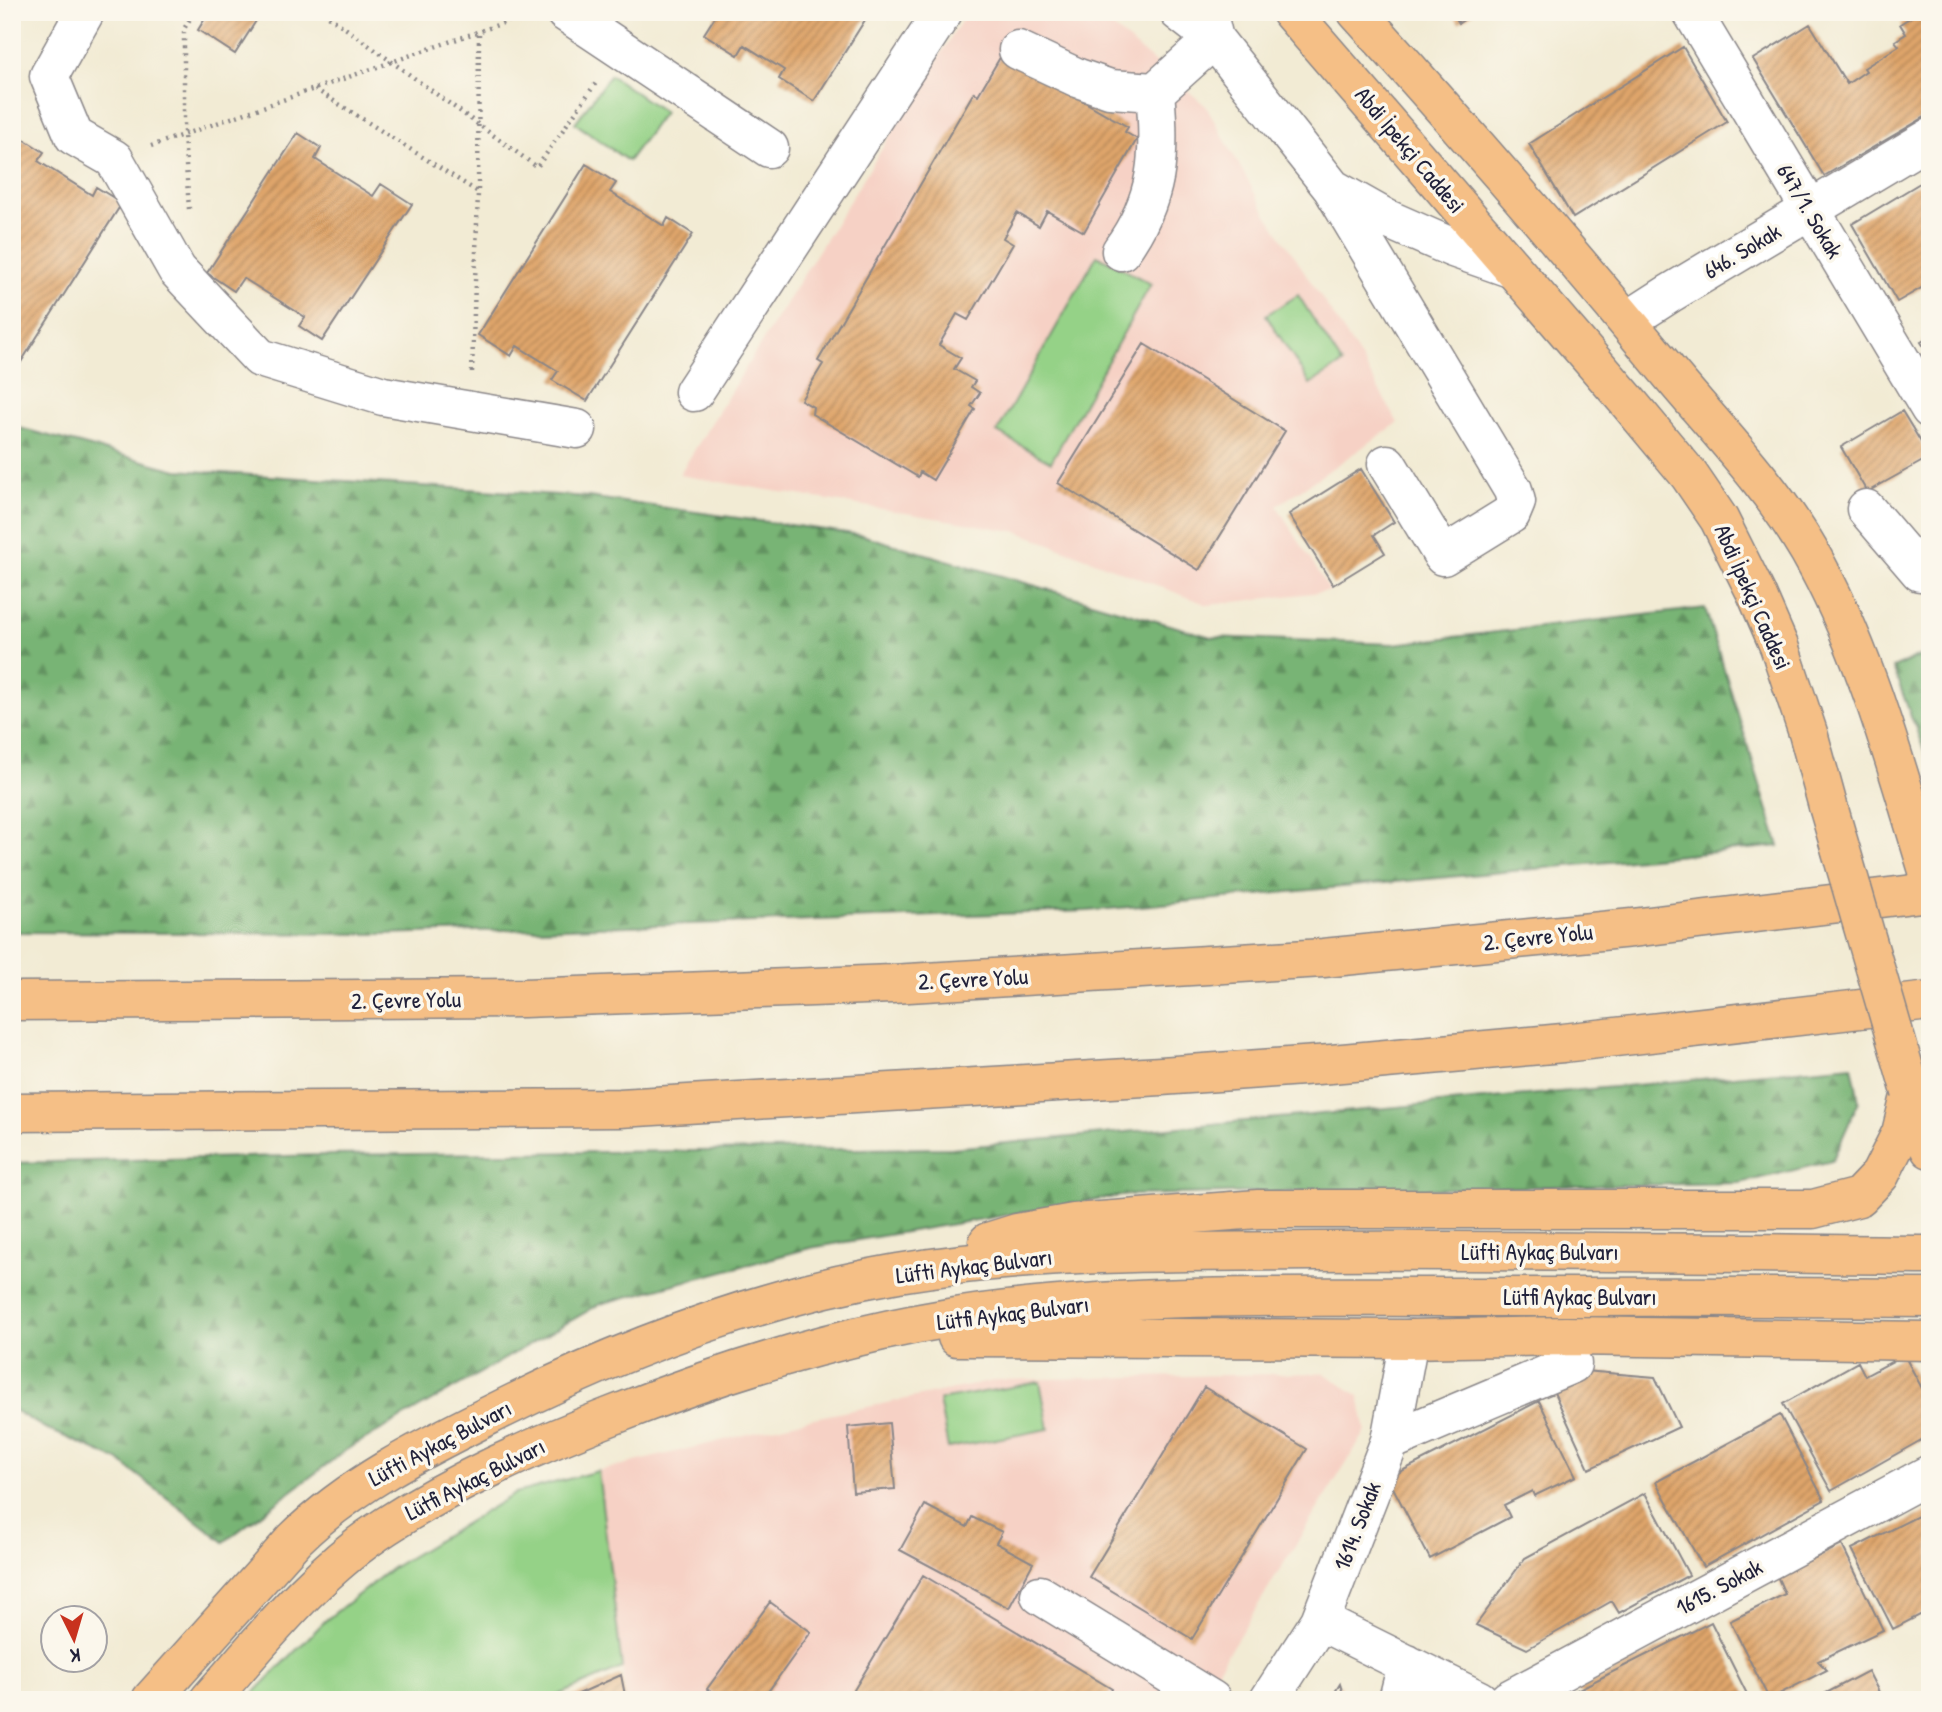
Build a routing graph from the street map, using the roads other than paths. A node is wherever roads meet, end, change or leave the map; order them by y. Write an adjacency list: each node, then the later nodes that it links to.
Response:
1 (85, 12): 20 (street)
2 (565, 12): 12 (street)
3 (943, 12): 18 (street)
4 (1179, 12): 8 (street)
5 (1291, 12): 16 (main road, Abdi İpekçi Caddesi)
6 (1357, 12): 17 (main road)
7 (1692, 12): 14 (street, 647/1. Sokak)
8 (1210, 25): 10 (street); 13 (street)
9 (1018, 50): 10 (street)
10 (1154, 92): 15 (street)
11 (1930, 138): 14 (street, 646. Sokak)
12 (769, 148)
13 (1332, 187): 16 (street); 21 (street)
14 (1810, 211): 17 (street, 646. Sokak); 19 (street, 647/1. Sokak)
15 (1121, 251)
16 (1510, 268): 28 (main road, Abdi İpekçi Caddesi, bridge)
17 (1627, 321): 24 (main road)
18 (694, 392)
19 (1930, 409)
20 (577, 429)
21 (1387, 464)
22 (1866, 509): 23 (street)
23 (1930, 571)
24 (1930, 877)
25 (1930, 892): 26 (main road, 2. Çevre Yolu)
26 (12, 1001)
27 (1930, 1001): 29 (main road)
28 (1911, 1092): 30 (main road, Abdi İpekçi Caddesi); 32 (main road)
29 (12, 1112)
30 (1930, 1149)
31 (1930, 1255): 32 (main road, Lüfti Aykaç Bulvarı)
32 (896, 1274): 43 (main road, Lüfti Aykaç Bulvarı)
33 (1930, 1298): 36 (main road, Lütfi Aykaç Bulvarı)
34 (1409, 1339): 35 (main road); 36 (main road); 38 (street, 1614. Sokak)
35 (1930, 1341)
36 (815, 1347): 44 (main road, Lütfi Aykaç Bulvarı)
37 (1572, 1364): 38 (street)
38 (1390, 1441): 41 (street, 1614. Sokak)
39 (1930, 1474): 48 (street, 1615. Sokak)
40 (1040, 1595): 45 (street)
41 (1320, 1621): 42 (street); 46 (street, 1614. Sokak)
42 (1402, 1682): 47 (street)
43 (151, 1700)
44 (209, 1700)
45 (1212, 1700)
46 (1269, 1700)
47 (1479, 1700)
48 (1508, 1700)

